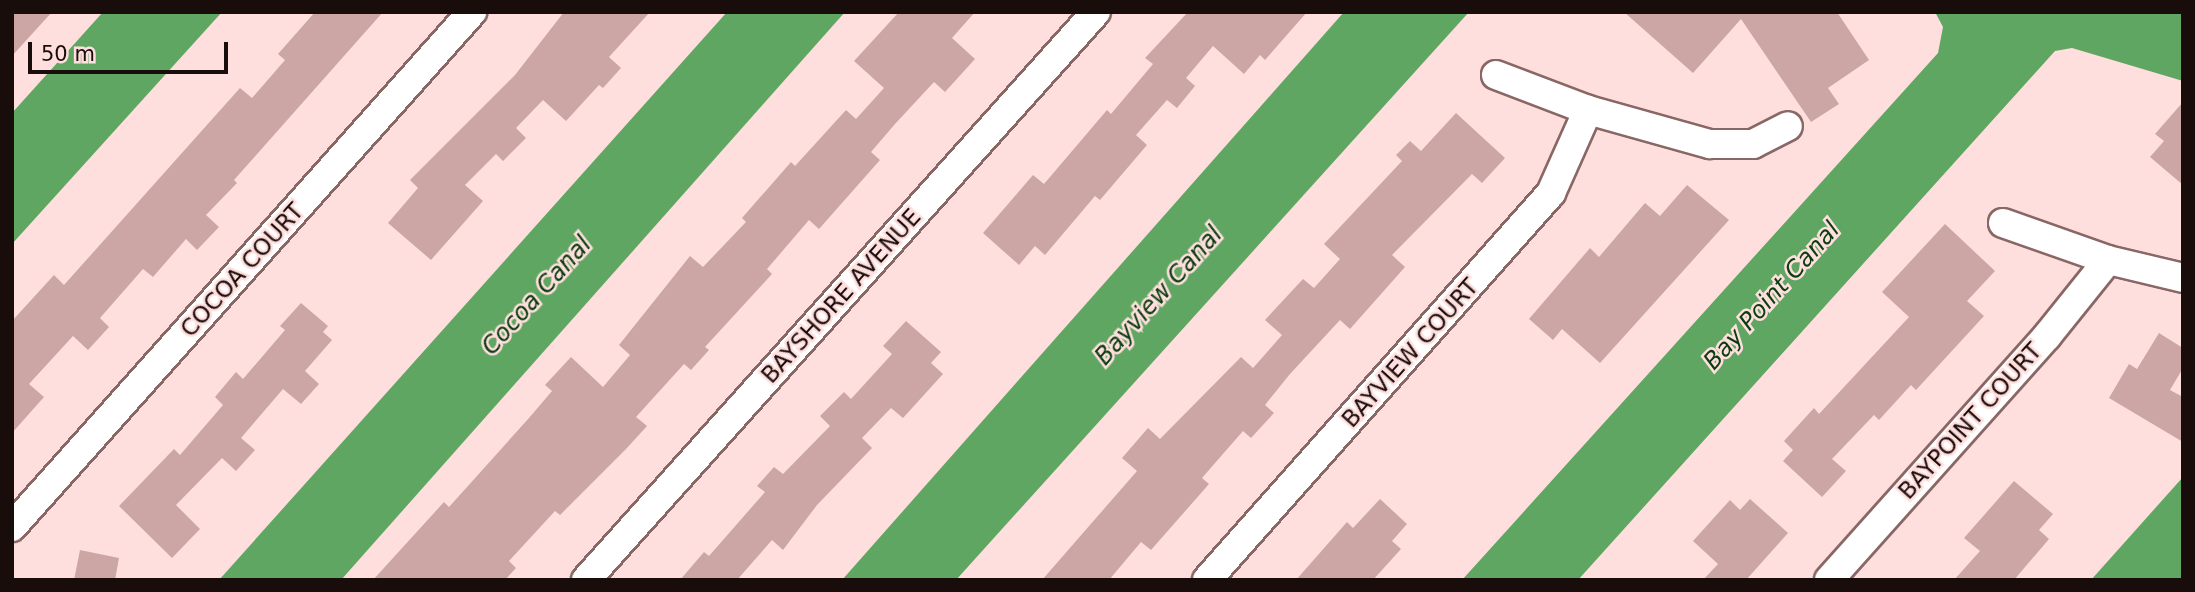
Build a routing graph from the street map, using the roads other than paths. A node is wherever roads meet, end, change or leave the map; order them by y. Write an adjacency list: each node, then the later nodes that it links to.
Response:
1 (472, 12): 9 (street, COCOA COURT)
2 (1096, 12): 10 (street, BAYSHORE AVENUE)
3 (1496, 75): 4 (street)
4 (1588, 110): 5 (street); 11 (street, BAYVIEW COURT)
5 (1788, 126)
6 (2003, 223): 7 (street)
7 (2108, 260): 8 (street); 12 (street, BAYPOINT COURT)
8 (2183, 278)
9 (12, 527)
10 (586, 580)
11 (1207, 580)
12 (1829, 580)

